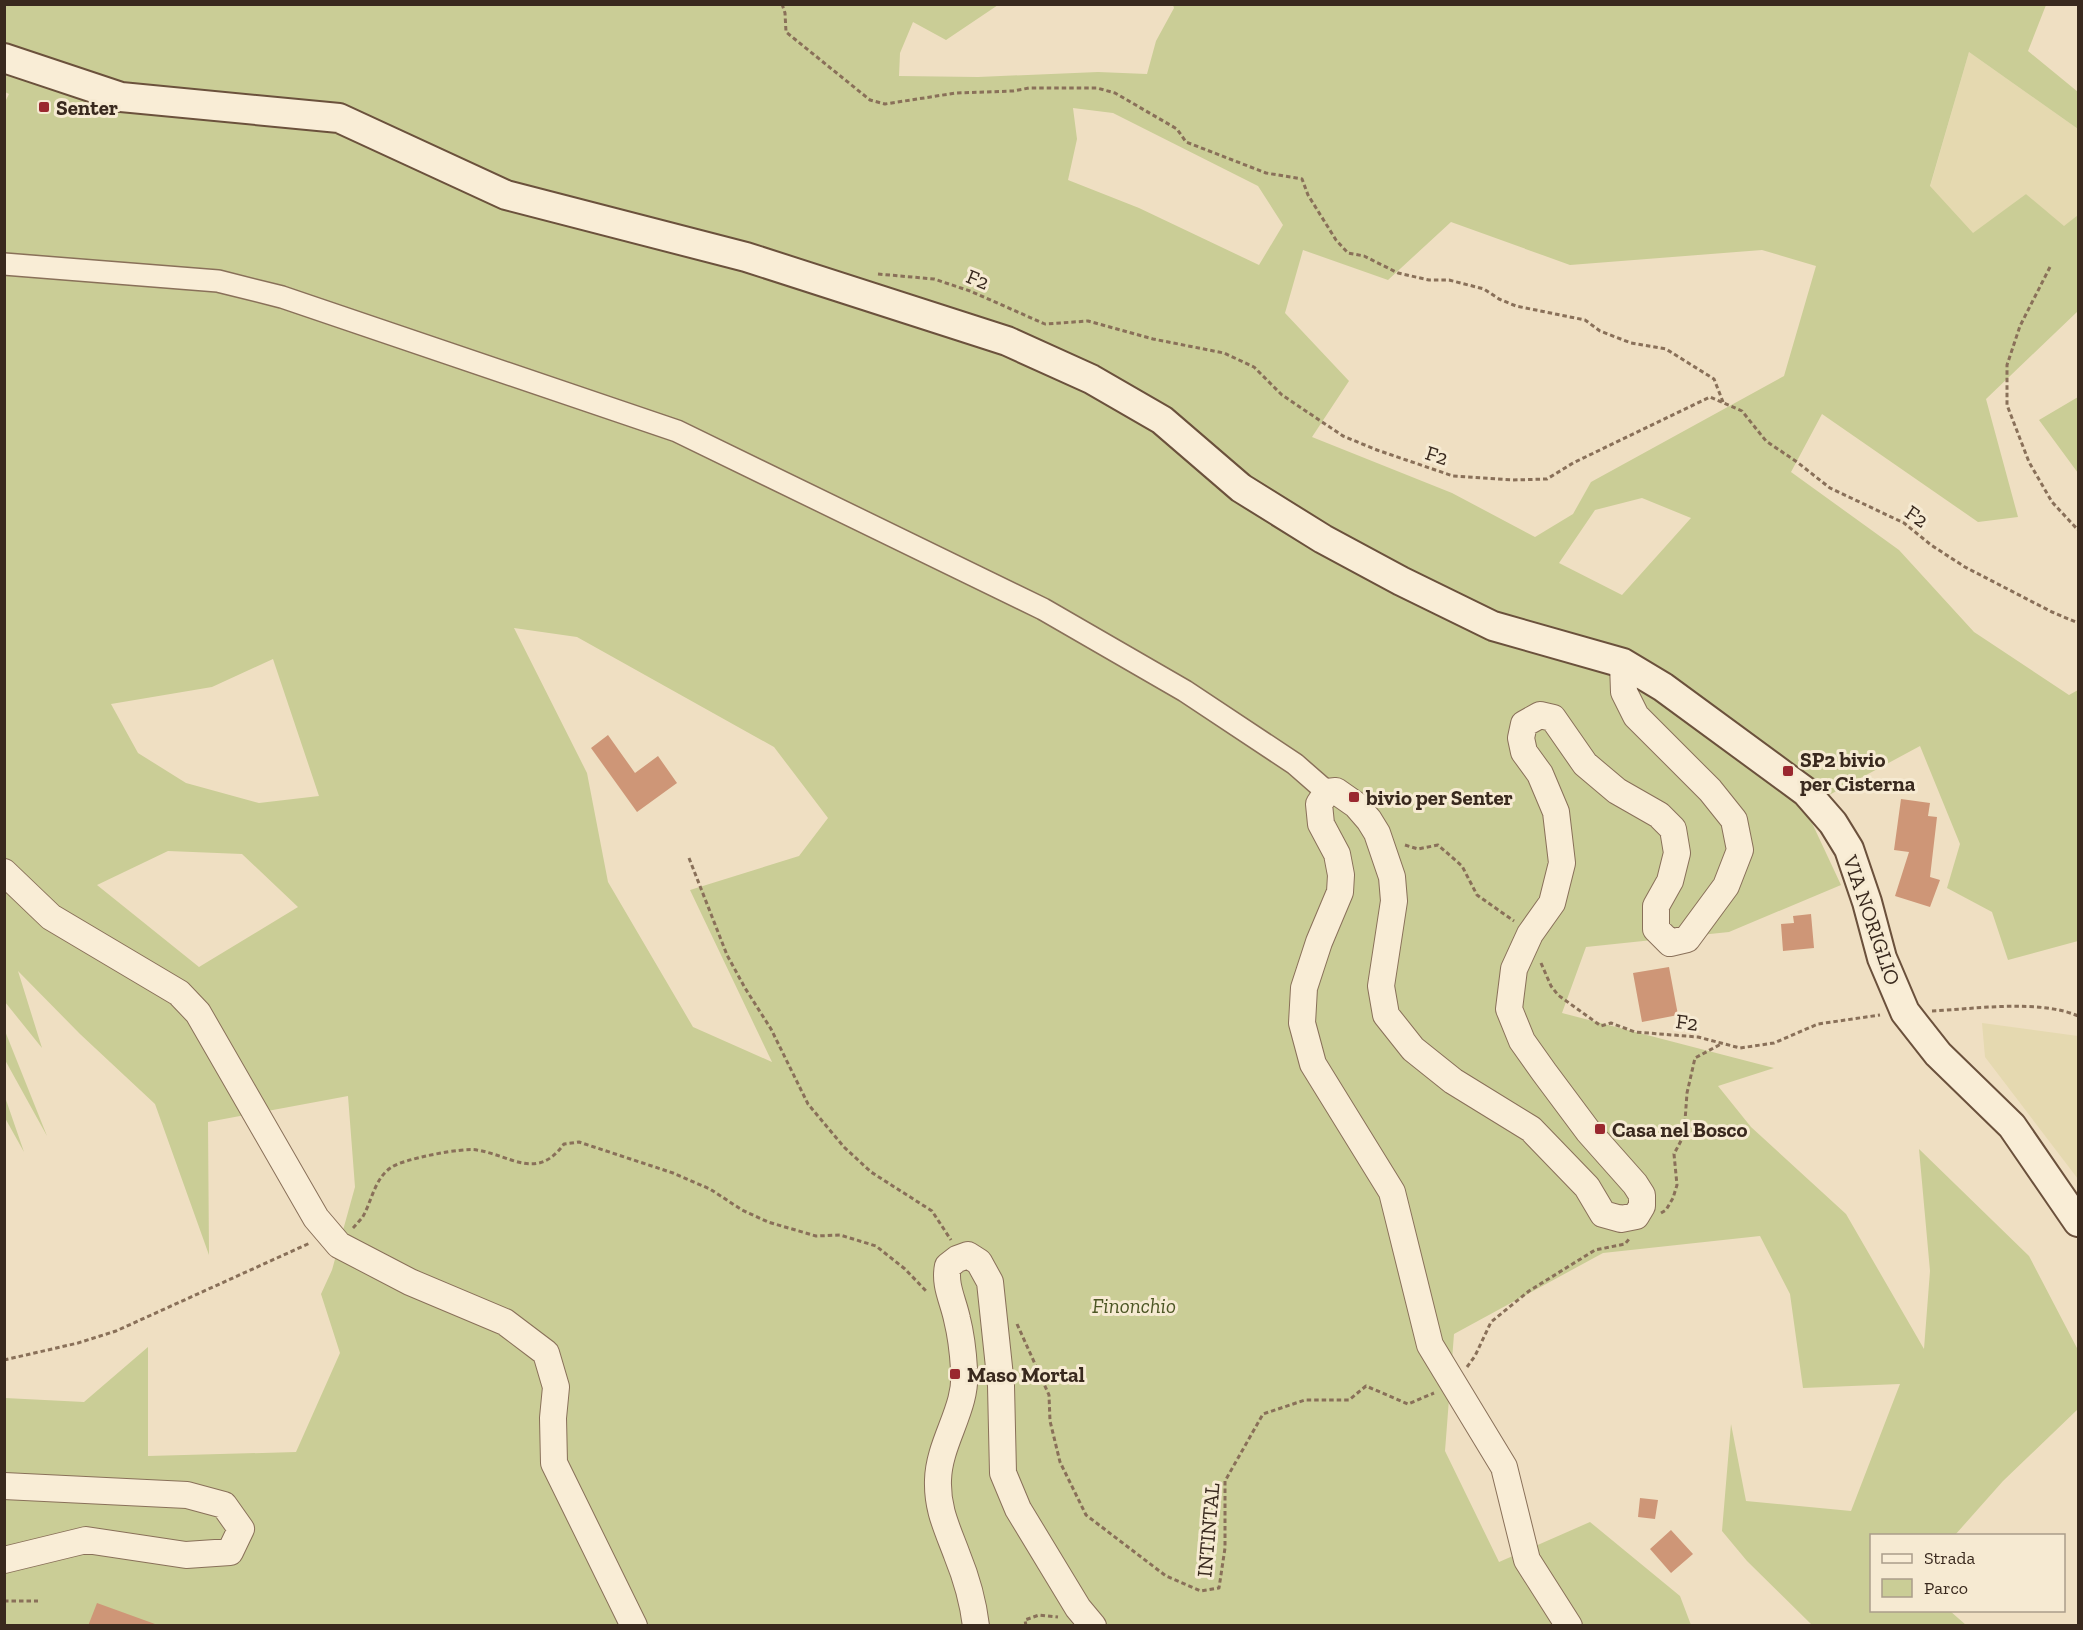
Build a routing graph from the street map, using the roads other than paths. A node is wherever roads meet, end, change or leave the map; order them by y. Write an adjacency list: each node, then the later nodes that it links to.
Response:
1 (4, 58): 3 (main road, VIA NORIGLIO)
2 (4, 264): 4 (street)
3 (1623, 663): 4 (street); 6 (main road, VIA NORIGLIO)
4 (1327, 792): 12 (street)
5 (4, 872): 9 (street)
6 (2079, 1222)
7 (4, 1486): 8 (street)
8 (4, 1560)
9 (634, 1626)
10 (976, 1626): 11 (street)
11 (1093, 1626)
12 (1569, 1626)

